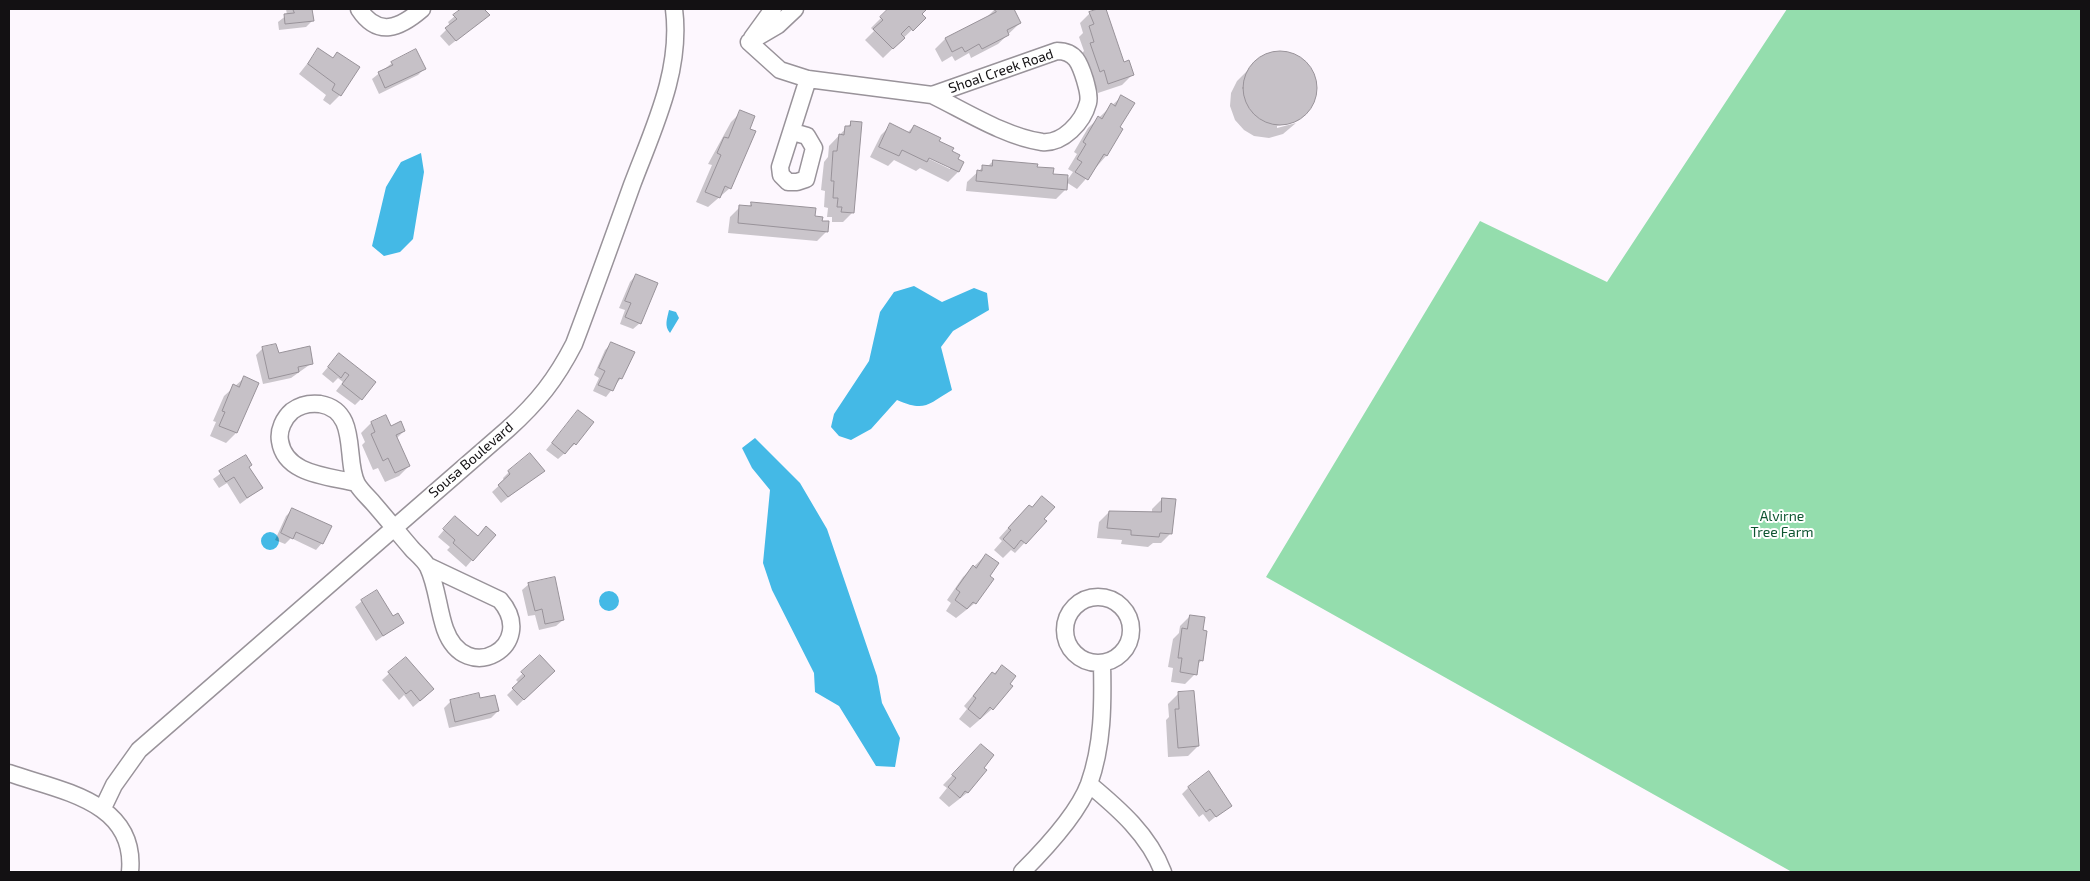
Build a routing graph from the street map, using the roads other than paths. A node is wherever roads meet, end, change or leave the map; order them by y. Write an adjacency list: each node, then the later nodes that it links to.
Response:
1 (359, 9): 2 (street)
2 (422, 9)
3 (674, 9): 11 (street, Sousa Boulevard)
4 (773, 9): 6 (street)
5 (795, 9): 6 (street)
6 (749, 42): 7 (street, Shoal Creek Road)
7 (808, 79): 8 (street, Shoal Creek Road); 9 (street)
8 (932, 95): 8 (street, Shoal Creek Road)
9 (793, 132)
10 (356, 483): 10 (street); 11 (street)
11 (394, 527): 12 (street); 16 (street, Sousa Boulevard)
12 (428, 566): 12 (street)
13 (1102, 663): 13 (street); 15 (street)
14 (9, 773): 16 (street)
15 (1089, 784): 18 (street); 19 (street)
16 (103, 808): 17 (street)
17 (130, 872)
18 (1022, 872)
19 (1163, 872)

